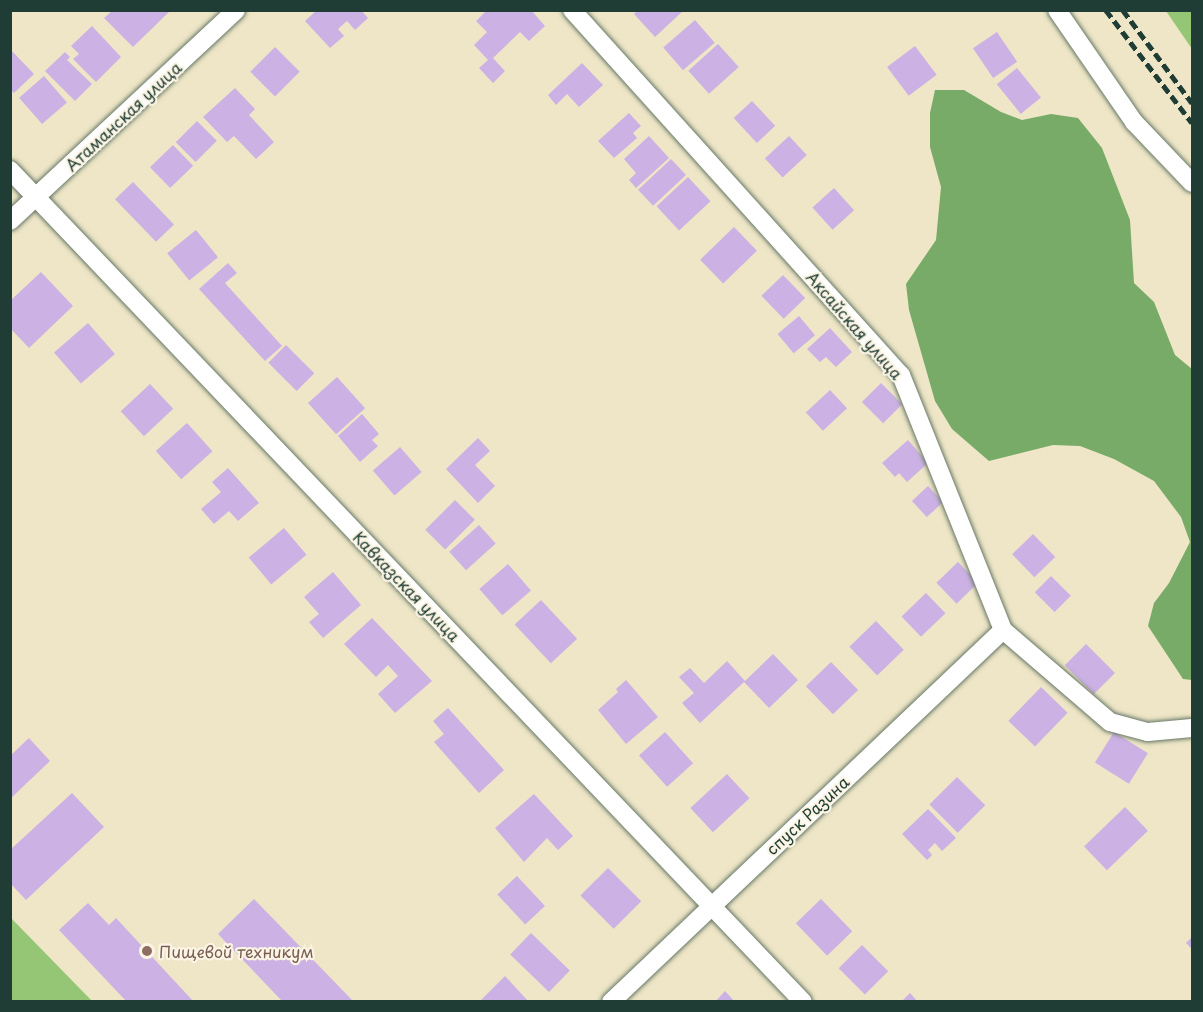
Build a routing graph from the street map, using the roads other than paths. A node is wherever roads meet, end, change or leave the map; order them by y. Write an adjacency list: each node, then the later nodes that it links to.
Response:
1 (236, 10): 6 (street, Атаманская улица)
2 (572, 10): 8 (street, Аксайская улица)
3 (1058, 10): 5 (street)
4 (10, 170): 6 (street, Кавказская улица)
5 (1192, 183)
6 (36, 197): 7 (street, Атаманская улица); 10 (street, Кавказская улица)
7 (10, 221)
8 (1004, 630): 9 (street, Аксайская улица); 10 (street, спуск Разина)
9 (1192, 728)
10 (711, 905): 11 (street, спуск Разина); 12 (street, Кавказская улица)
11 (611, 1002)
12 (803, 1002)

